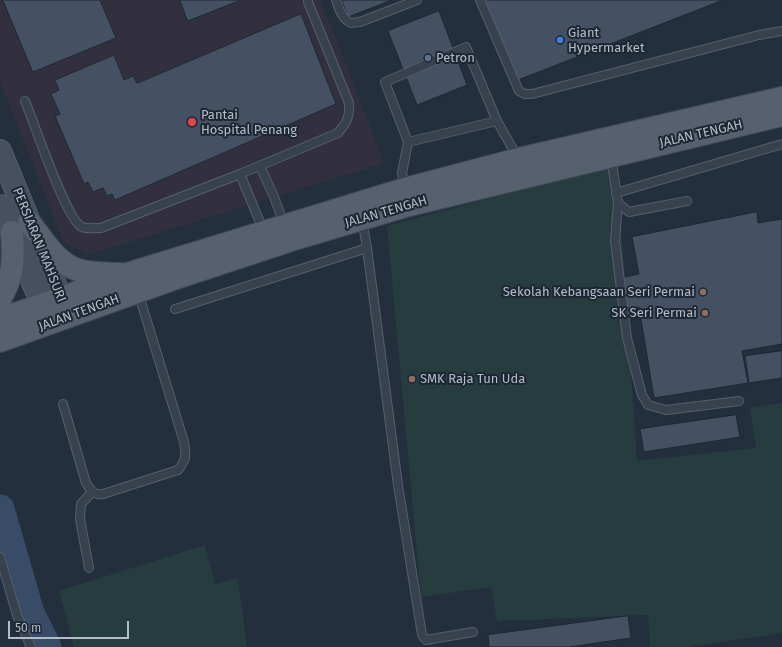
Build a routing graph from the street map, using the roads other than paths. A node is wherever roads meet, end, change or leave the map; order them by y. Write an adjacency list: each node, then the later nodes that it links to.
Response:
1 (336, 0): 2 (lane)
2 (417, 0)
3 (480, 0): 5 (lane)
4 (308, 2): 15 (lane)
5 (782, 31)
6 (782, 98): 14 (main road, JALAN TENGAH)
7 (26, 101): 16 (lane)
8 (782, 115): 13 (main road, JALAN TENGAH)
9 (497, 121): 10 (lane); 10 (lane); 14 (lane)
10 (408, 142): 18 (lane)
11 (782, 144): 17 (lane)
12 (0, 151): 23 (street, PERSIARAN MAHSURI)
13 (611, 155): 17 (lane); 18 (main road, JALAN TENGAH)
14 (519, 159): 18 (main road, JALAN TENGAH)
15 (260, 166): 16 (lane); 24 (lane)
16 (240, 174): 25 (lane)
17 (616, 193): 20 (lane)
18 (407, 197): 22 (main road, JALAN TENGAH); 24 (main road, JALAN TENGAH)
19 (687, 201): 20 (lane)
20 (618, 202): 33 (lane)
21 (0, 206): 23 (street, PERSIARAN MAHSURI)
22 (362, 218): 24 (main road, JALAN TENGAH); 26 (lane)
23 (21, 227): 27 (main road); 28 (main road); 30 (street, PERSIARAN MAHSURI)
24 (288, 233): 25 (main road, JALAN TENGAH)
25 (267, 240): 27 (main road, JALAN TENGAH)
26 (367, 248): 29 (lane); 38 (lane)
27 (132, 283): 30 (main road, JALAN TENGAH); 35 (lane)
28 (0, 299)
29 (175, 308)
30 (56, 311): 31 (main road, JALAN TENGAH); 32 (main road, JALAN TENGAH)
31 (0, 319)
32 (0, 341)
33 (739, 401)
34 (63, 404): 35 (lane)
35 (92, 492): 37 (lane)
36 (0, 557): 39 (lane)
37 (89, 568)
38 (473, 632)
39 (32, 647)

